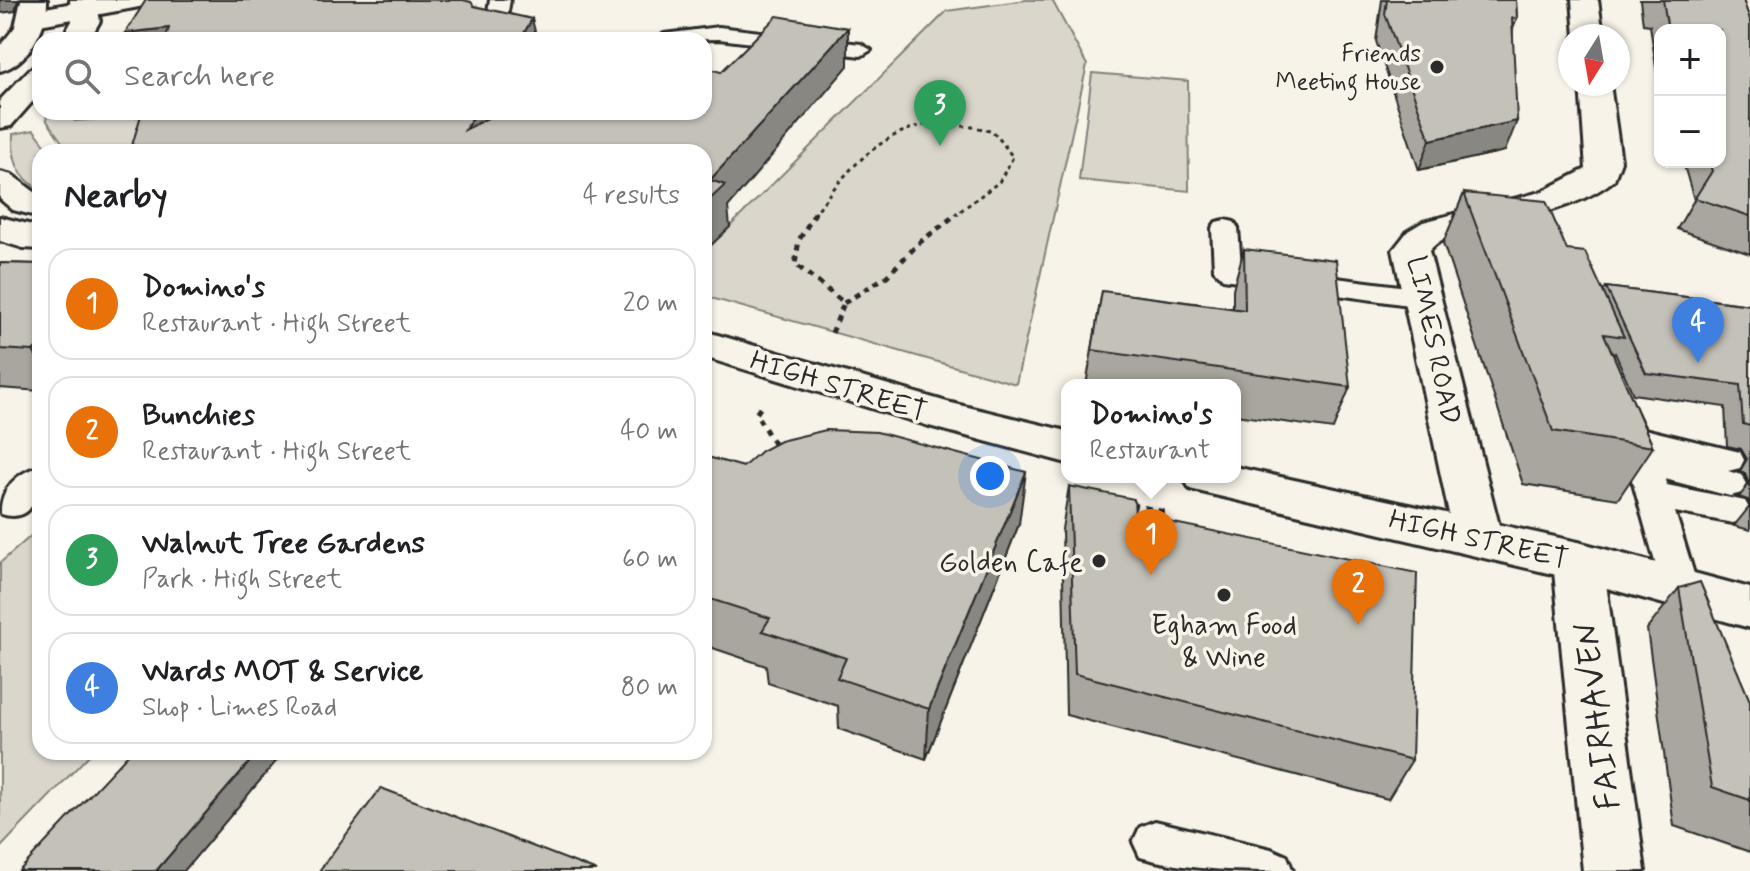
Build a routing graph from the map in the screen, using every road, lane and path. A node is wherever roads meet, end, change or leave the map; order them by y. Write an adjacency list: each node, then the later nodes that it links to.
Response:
1 (134, 0): 4 (street)
2 (500, 0): 8 (lane)
3 (1585, 0): 6 (street)
4 (86, 4): 5 (street); 7 (street)
5 (34, 9): 11 (street)
6 (1588, 24)
7 (81, 32)
8 (490, 32)
9 (712, 34): 10 (lane)
10 (861, 50)
11 (0, 62)
12 (32, 84): 14 (street)
13 (1596, 96): 20 (street, LIMES ROAD)
14 (0, 119)
15 (2, 188): 16 (street)
16 (32, 205)
17 (0, 228): 19 (street)
18 (1225, 228): 20 (lane)
19 (32, 238)
20 (1423, 298): 32 (street, LIMES ROAD)
21 (844, 303): 21 (path); 22 (path)
22 (826, 339)
23 (712, 346): 26 (street, HIGH STREET)
24 (1615, 396): 28 (lane)
25 (756, 414): 27 (path)
26 (1061, 445)
27 (779, 451)
28 (1643, 465): 28 (lane); 34 (lane)
29 (32, 483): 31 (lane)
30 (1233, 483): 32 (street, HIGH STREET)
31 (13, 505)
32 (1478, 537): 33 (street, HIGH STREET)
33 (1578, 561): 34 (street, HIGH STREET); 38 (street, FAIRHAVEN)
34 (1680, 587): 35 (street, HIGH STREET)
35 (1750, 608)
36 (1155, 842): 37 (lane)
37 (1271, 871)
38 (1614, 871)

